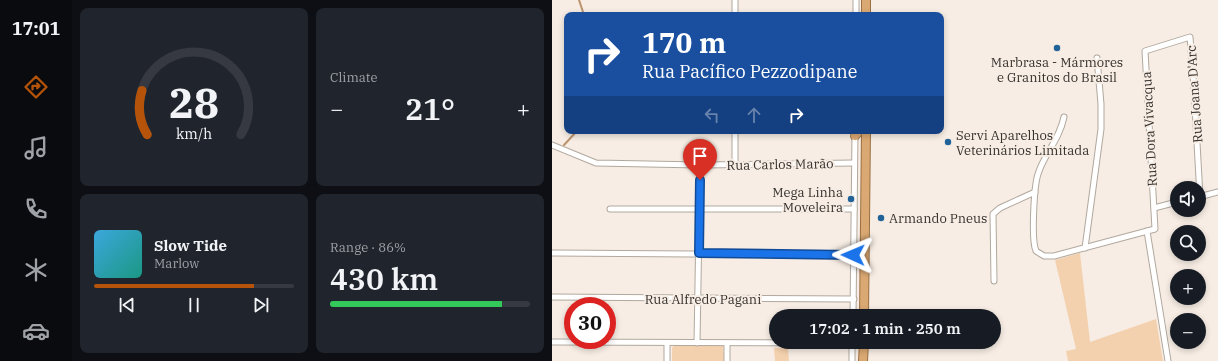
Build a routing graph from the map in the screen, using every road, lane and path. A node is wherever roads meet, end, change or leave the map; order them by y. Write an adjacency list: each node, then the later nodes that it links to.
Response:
1 (735, 0): 4 (street)
2 (856, 0): 5 (street)
3 (866, 0): 6 (highway)
4 (735, 12)
5 (856, 12)
6 (866, 12)
7 (1145, 51): 17 (street, Rua Joana D'Arc); 22 (street, Rua Dora Vivacqua)
8 (1097, 58): 27 (street)
9 (1064, 117): 18 (street)
10 (735, 134): 16 (street)
11 (856, 134): 14 (street)
12 (866, 134): 36 (highway)
13 (552, 145): 15 (street, Rua Carlos Marão)
14 (854, 163): 16 (street, Rua Carlos Marão); 24 (street)
15 (700, 165): 16 (street, Rua Carlos Marão); 25 (street)
16 (735, 165)
17 (1198, 181)
18 (1035, 192): 27 (street); 31 (street)
19 (1218, 192): 20 (street)
20 (1206, 195)
21 (1170, 204): 22 (street)
22 (1154, 208): 26 (street, Rua Dora Vivacqua)
23 (610, 209): 25 (street)
24 (854, 209): 25 (street); 30 (street)
25 (700, 210): 29 (street)
26 (1147, 232): 27 (street); 48 (street)
27 (1085, 248)
28 (552, 253): 29 (street)
29 (699, 253): 30 (street); 33 (street)
30 (853, 255): 34 (street)
31 (994, 281)
32 (552, 297): 33 (street, Rua Alfredo Pagani)
33 (698, 299): 34 (street, Rua Alfredo Pagani); 39 (street)
34 (854, 299): 35 (street)
35 (853, 309)
36 (864, 309)
37 (552, 342): 38 (street)
38 (667, 343): 39 (street); 44 (street)
39 (697, 343): 40 (street)
40 (727, 343): 41 (street); 45 (street)
41 (769, 343)
42 (852, 349): 46 (street)
43 (864, 349): 47 (highway)
44 (667, 361)
45 (727, 361)
46 (852, 361)
47 (863, 361)
48 (1168, 361)

